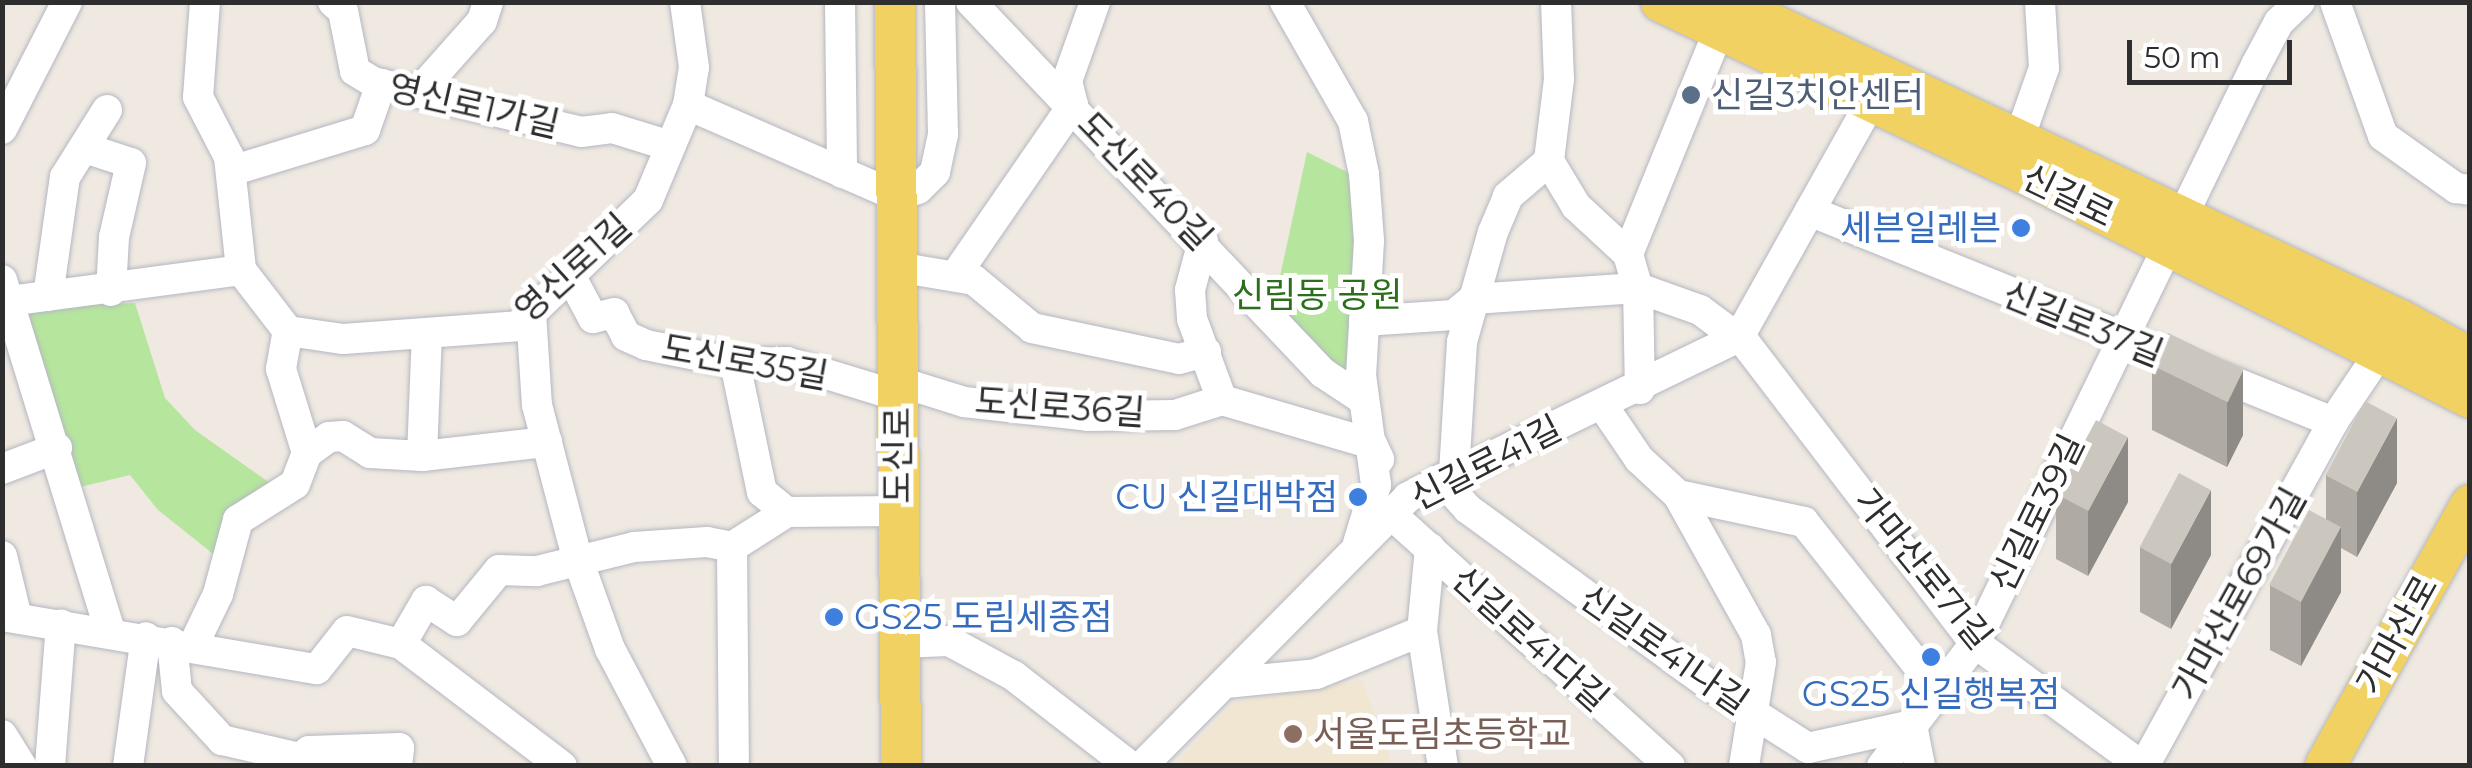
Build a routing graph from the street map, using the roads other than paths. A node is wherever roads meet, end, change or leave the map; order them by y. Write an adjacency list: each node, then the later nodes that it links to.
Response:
1 (67, 2): 24 (street)
2 (205, 2): 29 (street)
3 (334, 2): 18 (street, 영신로1가길)
4 (488, 2): 19 (street)
5 (685, 2): 21 (street, 영신로1길)
6 (840, 2): 30 (street)
7 (895, 2): 32 (main road, 도신로)
8 (940, 2): 32 (street)
9 (970, 2): 22 (street, 도신로40길)
10 (1094, 2): 22 (street)
11 (1285, 2): 47 (street)
12 (1556, 2): 28 (street)
13 (1661, 2): 17 (main road, 신길로)
14 (2040, 2): 25 (street, 신길로)
15 (2300, 2): 34 (street, 신길로39길)
16 (2335, 2): 31 (street)
17 (1722, 17): 20 (main road, 신길로); 25 (main road, 신길로); 36 (street)
18 (381, 84): 19 (street, 영신로1가길); 29 (street)
19 (418, 93): 26 (street, 영신로1가길)
20 (1871, 102): 33 (street); 34 (main road, 신길로)
21 (688, 105): 26 (street, 영신로1길); 30 (street)
22 (1073, 105): 35 (street, 도신로40길); 40 (street)
23 (107, 110): 27 (street)
24 (2, 130)
25 (2019, 139): 34 (main road, 신길로)
26 (666, 146): 39 (street, 영신로1길)
27 (85, 148): 42 (street); 44 (street)
28 (1549, 161): 36 (street); 45 (street)
29 (231, 171): 38 (street)
30 (842, 173): 32 (street)
31 (2470, 190)
32 (896, 196): 37 (main road, 도신로)
33 (1812, 212): 50 (street); 51 (street, 신길로37길)
34 (2174, 231): 51 (street, 신길로39길); 53 (main road, 신길로); 54 (main road, 신길로)
35 (1203, 242): 52 (street); 60 (street, 도신로40길)
36 (1628, 254): 41 (street)
37 (897, 266): 40 (street); 56 (main road, 도신로)
38 (242, 270): 42 (street); 48 (street)
39 (570, 275): 46 (street, 영신로1길); 55 (street, 도신로35길)
40 (956, 276): 52 (street)
41 (1638, 288): 45 (street); 50 (street); 57 (street)
42 (112, 292): 44 (street)
43 (5, 294): 44 (street); 65 (street)
44 (48, 296)
45 (1473, 299): 47 (street); 69 (street)
46 (531, 313): 49 (street, 영신로1길); 63 (street)
47 (1364, 321): 60 (street)
48 (288, 331): 49 (street, 영신로1길); 66 (street)
49 (427, 334): 67 (street)
50 (1739, 337): 57 (street, 신길로41길); 86 (street, 가마산로71길)
51 (2121, 340): 62 (street, 신길로37길); 86 (street, 신길로39길)
52 (1206, 352): 59 (street)
53 (2380, 352): 58 (main road, 신길로); 62 (street)
54 (2468, 354)
55 (735, 363): 56 (street, 도신로35길); 74 (street)
56 (898, 388): 59 (street, 도신로36길); 73 (main road, 도신로)
57 (1640, 389): 61 (street, 신길로41길)
58 (2470, 398)
59 (1222, 400): 64 (street)
60 (1364, 400): 64 (street)
61 (1603, 406): 69 (street, 신길로41길); 70 (street)
62 (2333, 422): 111 (street, 가마산로69가길)
63 (547, 442): 67 (street); 79 (street)
64 (1372, 444): 71 (street); 77 (street)
65 (57, 448): 68 (street); 83 (street)
66 (307, 453): 67 (street); 84 (street)
67 (422, 456)
68 (2, 469)
69 (1448, 476): 71 (street, 신길로41길); 90 (street, 신길로41나길)
70 (1678, 494): 89 (street); 90 (street)
71 (1400, 505): 76 (street, 신길로41다길); 77 (street, 신길로41길)
72 (2470, 505): 112 (main road, 가마산로)
73 (898, 511): 74 (street); 85 (main road, 도신로)
74 (788, 512): 75 (street)
75 (732, 548): 79 (street); 102 (street)
76 (1430, 548): 82 (street); 107 (street, 신길로41다길)
77 (1355, 550): 88 (street, 신길로41길)
78 (2, 556): 80 (street)
79 (577, 557): 87 (street); 101 (street)
80 (10, 617): 81 (street)
81 (61, 624): 83 (street); 97 (street)
82 (1422, 631): 88 (street); 106 (street)
83 (110, 632): 84 (street)
84 (170, 641): 87 (street); 94 (street); 98 (street)
85 (899, 643): 103 (main road, 도신로); 104 (street)
86 (1975, 643): 89 (street, 신길로39길); 111 (street, 가마산로71길)
87 (401, 644): 93 (street)
88 (1226, 683): 105 (street, 신길로41길)
89 (1938, 691): 91 (street, 신길로39길)
90 (1755, 714): 91 (street, 신길로41나길); 108 (street)
91 (1912, 725): 109 (street, 신길로39길); 110 (street)
92 (2, 735): 96 (street)
93 (521, 750): 100 (street)
94 (220, 753): 95 (street)
95 (299, 762): 99 (street)
96 (20, 766)
97 (50, 766)
98 (128, 766)
99 (397, 766)
100 (562, 766)
101 (672, 766)
102 (734, 766)
103 (901, 766)
104 (1130, 766)
105 (1142, 766)
106 (1443, 766)
107 (1670, 766)
108 (1744, 766)
109 (1882, 766)
110 (1920, 766)
111 (2143, 766)
112 (2325, 766)

